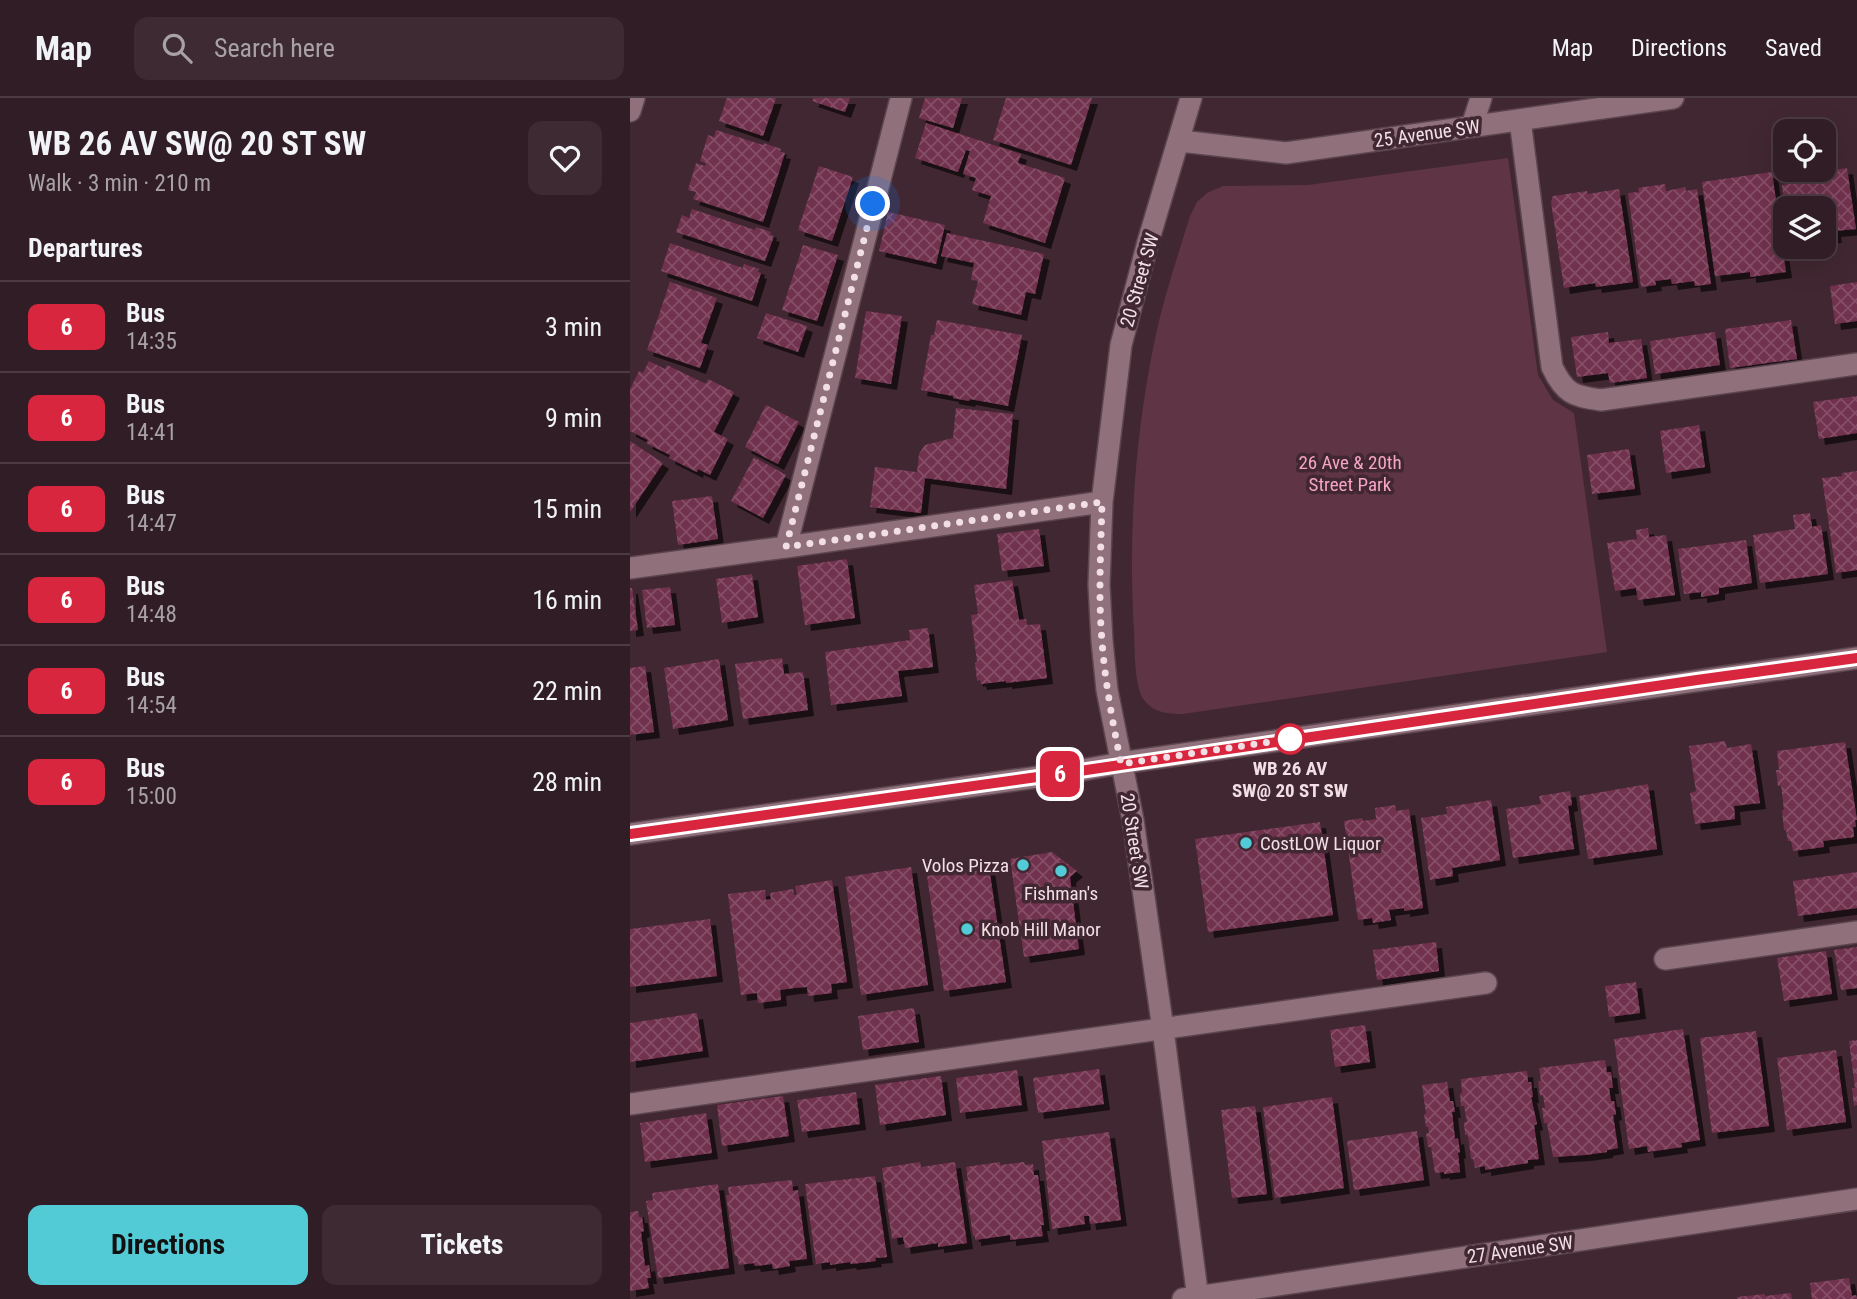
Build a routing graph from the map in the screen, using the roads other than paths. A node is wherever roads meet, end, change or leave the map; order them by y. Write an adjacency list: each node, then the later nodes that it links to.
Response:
1 (634, 98): 6 (street)
2 (901, 98): 12 (street)
3 (1191, 98): 9 (street, 20 Street SW)
4 (1481, 98): 8 (street)
5 (1673, 98): 7 (street, 25 Avenue SW)
6 (630, 111)
7 (1520, 120): 8 (street, 25 Avenue SW); 10 (street)
8 (1472, 127): 9 (street, 25 Avenue SW)
9 (1180, 141): 11 (street, 20 Street SW)
10 (1857, 364)
11 (1102, 502): 12 (street); 15 (street, 20 Street SW)
12 (786, 547): 13 (street)
13 (630, 568)
14 (1857, 658): 15 (street)
15 (1121, 764): 16 (street); 20 (street, 20 Street SW)
16 (630, 834)
17 (1857, 932): 18 (street)
18 (1665, 959)
19 (1486, 983): 20 (street)
20 (1163, 1028): 21 (street); 23 (street, 20 Street SW)
21 (630, 1104)
22 (1857, 1199): 23 (street, 27 Avenue SW)
23 (1193, 1298)

